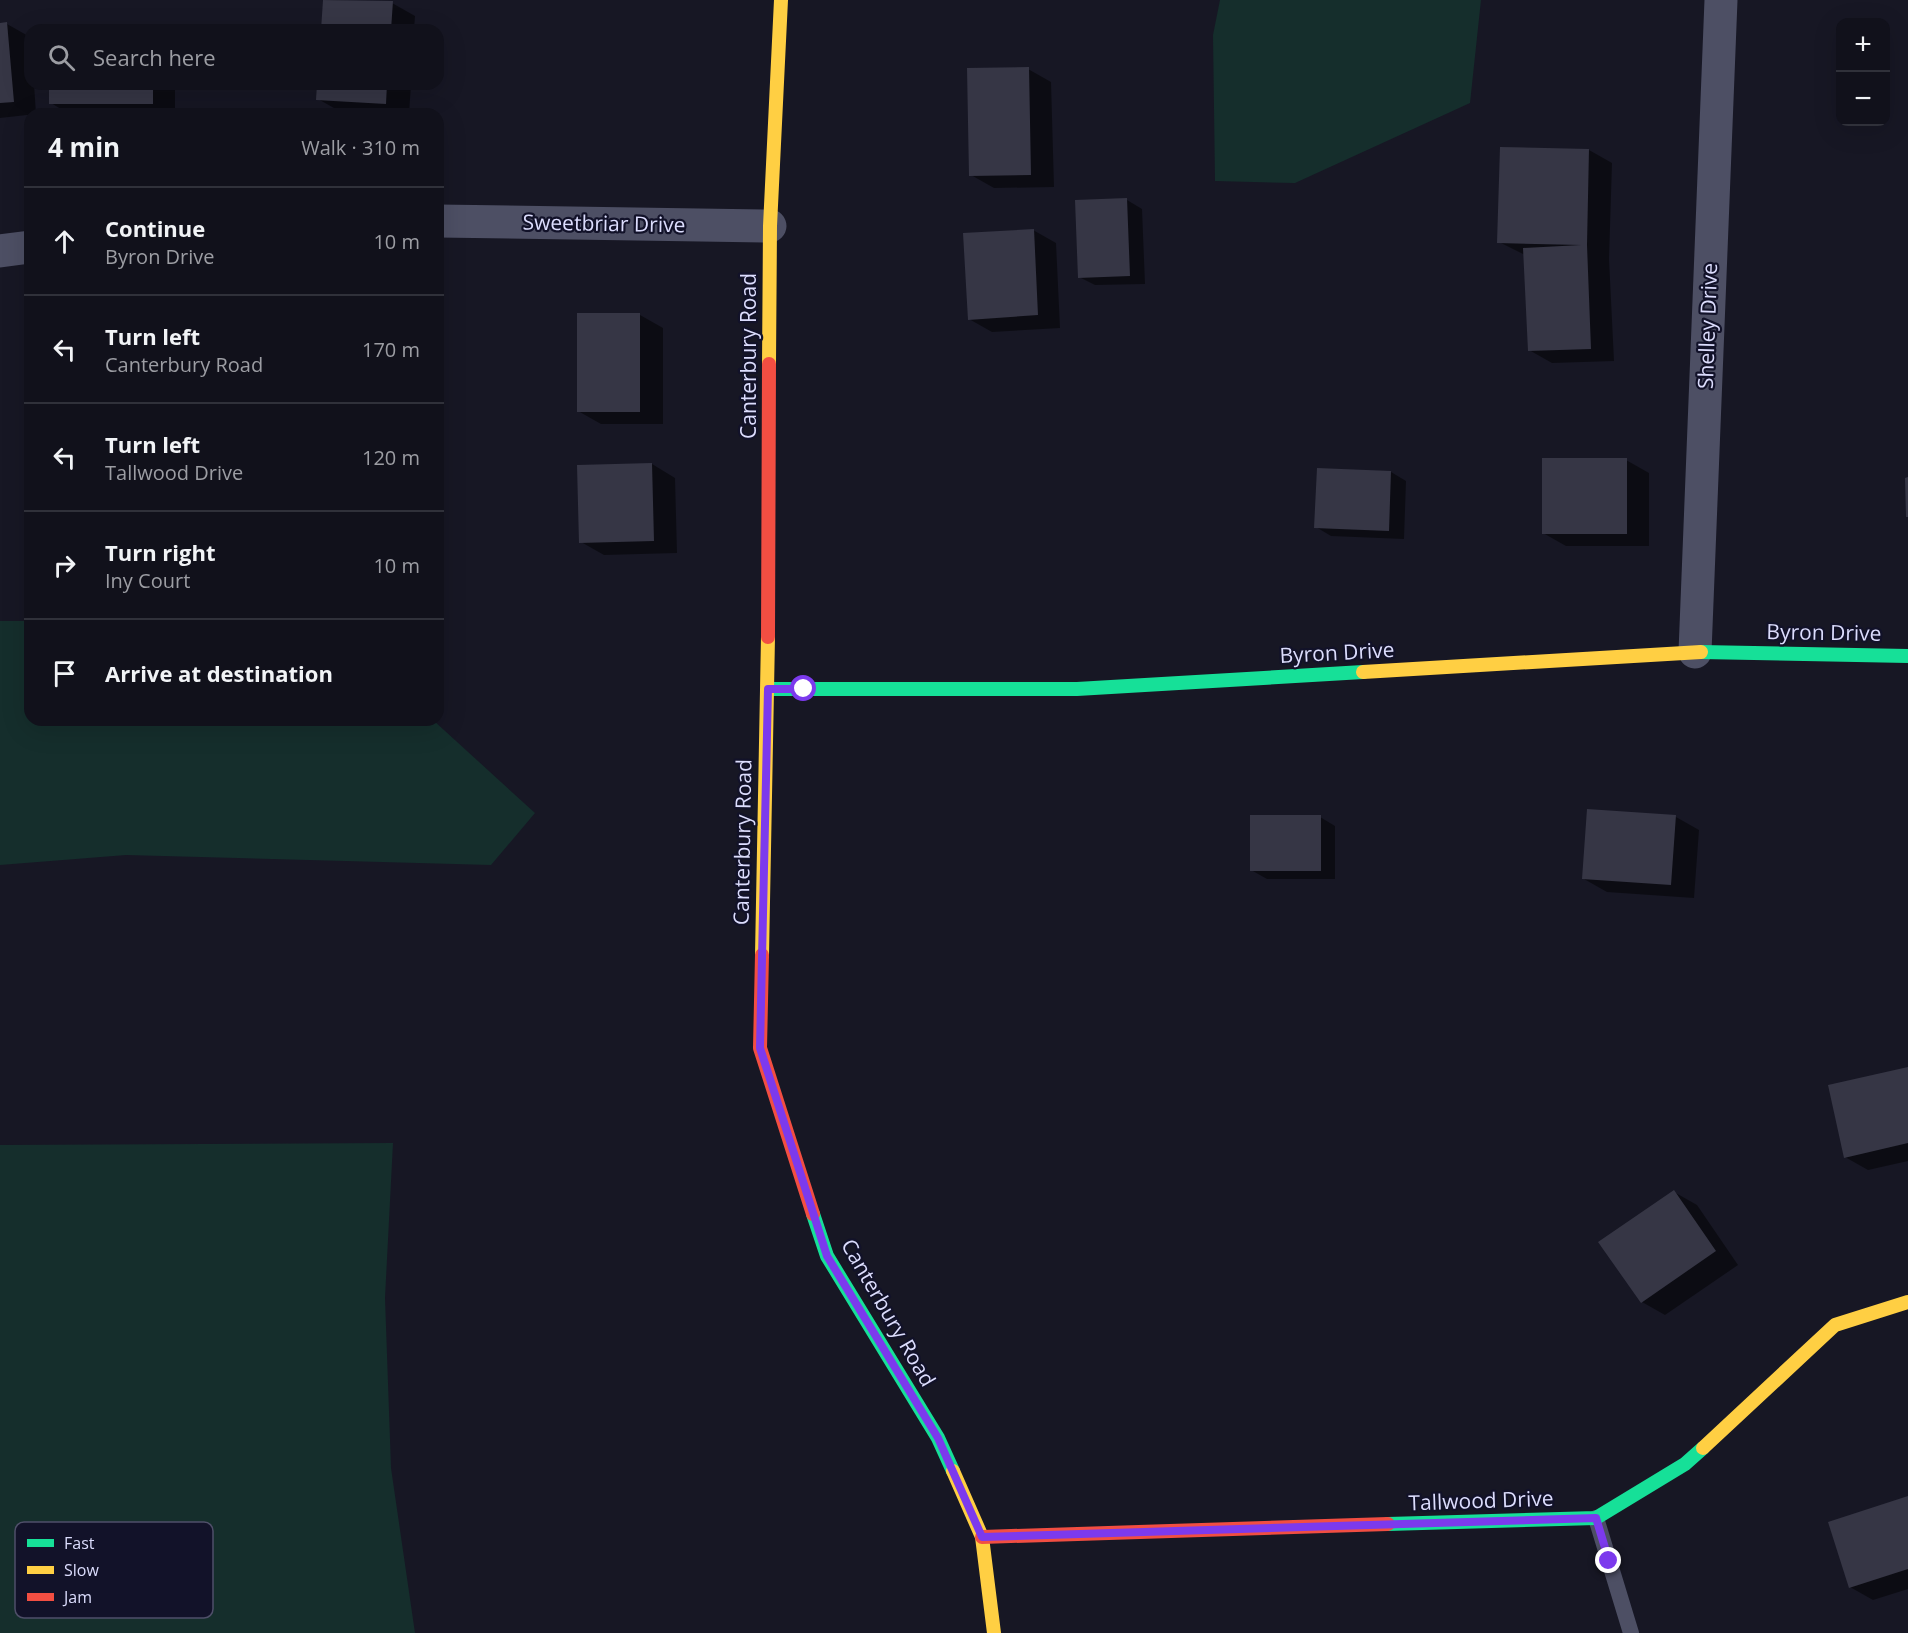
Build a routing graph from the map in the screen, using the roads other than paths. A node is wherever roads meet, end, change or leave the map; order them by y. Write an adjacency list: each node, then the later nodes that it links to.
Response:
1 (780, 0): 4 (street, Canterbury Road)
2 (1721, 0): 7 (street, Shelley Drive)
3 (444, 221): 4 (street, Sweetbriar Drive)
4 (770, 226): 9 (street, Canterbury Road)
5 (24, 248): 6 (street)
6 (0, 251)
7 (1695, 652): 8 (street, Byron Drive); 9 (street, Byron Drive)
8 (1908, 656)
9 (768, 689): 12 (street, Canterbury Road)
10 (1908, 1302): 11 (street, Tallwood Drive)
11 (1596, 1518): 12 (street, Tallwood Drive); 14 (lane)
12 (982, 1537): 13 (street, Canterbury Road)
13 (994, 1633)
14 (1631, 1633)

